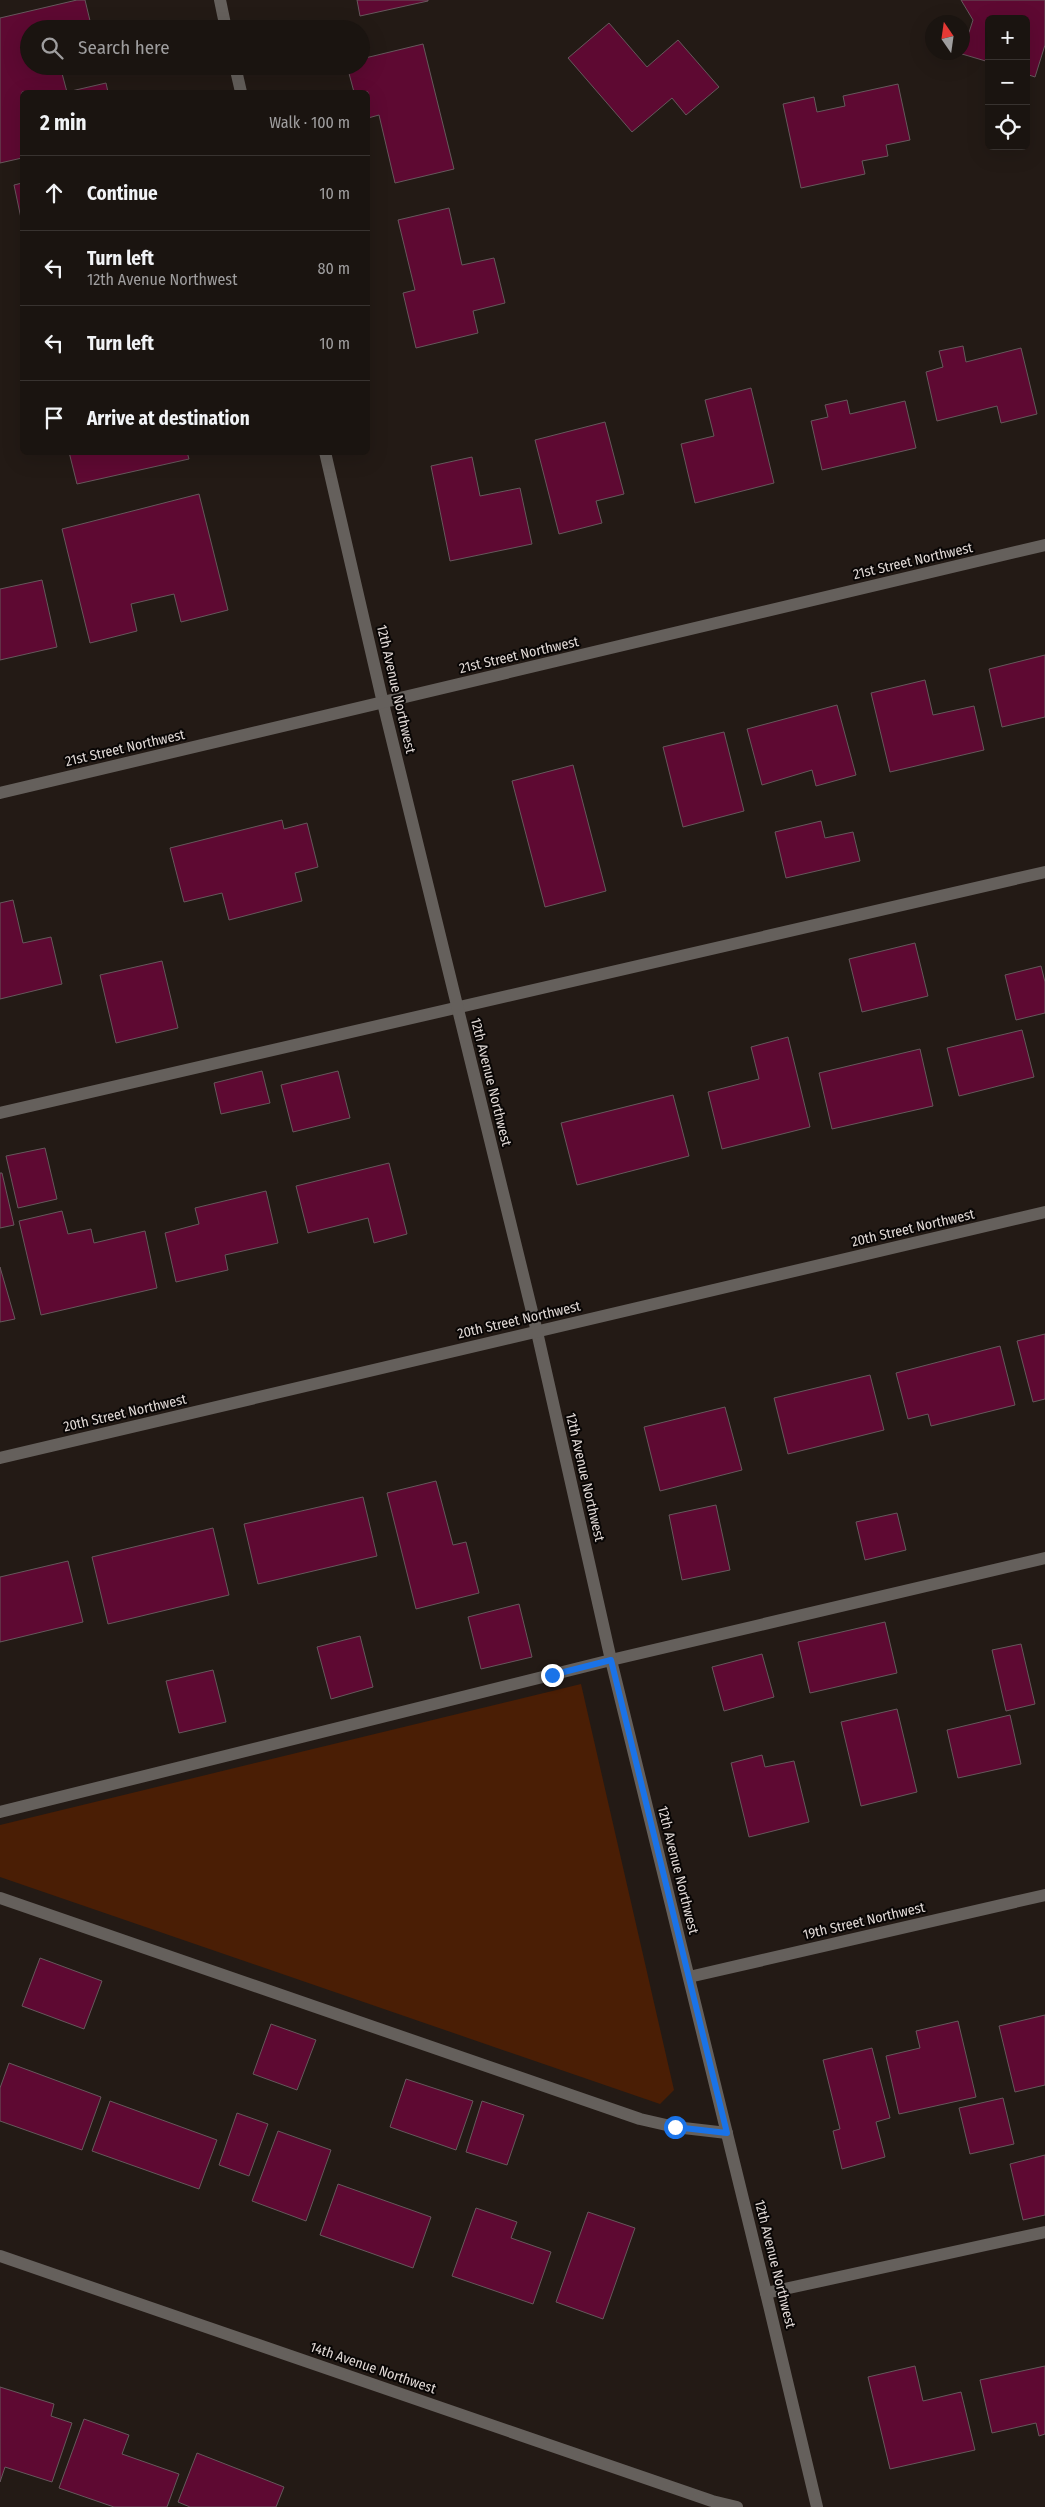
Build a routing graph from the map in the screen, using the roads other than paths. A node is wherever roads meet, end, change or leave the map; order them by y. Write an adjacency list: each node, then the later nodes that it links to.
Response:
1 (220, 0): 2 (street)
2 (224, 20)
3 (237, 75): 4 (street)
4 (241, 90)
5 (326, 455): 7 (street, 12th Avenue Northwest)
6 (1045, 546): 7 (street, 21st Street Northwest)
7 (383, 703): 8 (street, 21st Street Northwest); 10 (street, 12th Avenue Northwest)
8 (0, 793)
9 (1045, 872): 10 (street)
10 (457, 1007): 11 (street); 13 (street, 12th Avenue Northwest)
11 (0, 1113)
12 (1045, 1212): 13 (street, 20th Street Northwest)
13 (537, 1332): 14 (street, 20th Street Northwest); 16 (street, 12th Avenue Northwest)
14 (0, 1458)
15 (1045, 1558): 16 (street)
16 (611, 1660): 17 (street); 20 (street, 12th Avenue Northwest)
17 (0, 1812)
18 (1045, 1895): 20 (street, 19th Street Northwest)
19 (0, 1898): 21 (street)
20 (689, 1977): 21 (street, 12th Avenue Northwest)
21 (727, 2133): 24 (street, 12th Avenue Northwest)
22 (1045, 2232): 24 (street)
23 (0, 2256): 25 (street, 14th Avenue Northwest)
24 (766, 2293): 26 (street, 12th Avenue Northwest)
25 (737, 2507)
26 (817, 2507)

